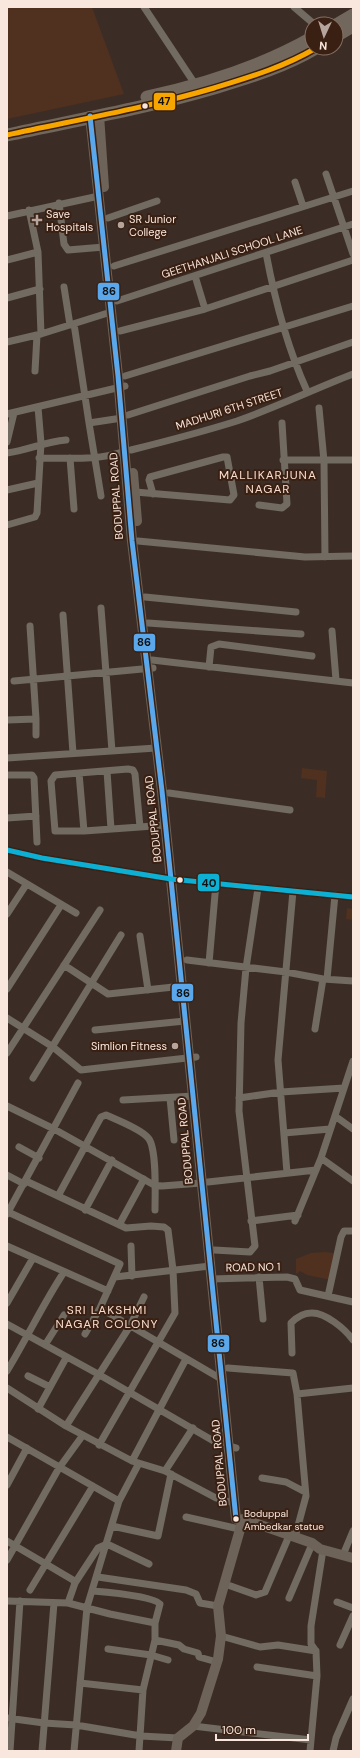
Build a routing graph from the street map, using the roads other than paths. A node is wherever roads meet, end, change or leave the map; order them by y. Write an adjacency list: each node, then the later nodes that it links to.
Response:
1 (144, 7): 10 (street)
2 (294, 7): 4 (street)
3 (353, 15): 5 (highway)
4 (305, 16)
5 (344, 20)
6 (353, 26): 7 (highway)
7 (344, 31)
8 (304, 43): 11 (highway)
9 (304, 55): 11 (highway)
10 (195, 84): 11 (highway); 13 (highway)
11 (211, 84): 12 (highway)
12 (95, 116): 14 (highway); 18 (street, BODUPPAL ROAD); 25 (street, BODUPPAL ROAD)
13 (7, 127)
14 (7, 135)
15 (326, 174): 19 (street)
16 (294, 182): 22 (street)
17 (353, 191): 19 (street)
18 (99, 196): 21 (street); 28 (street, BODUPPAL ROAD)
19 (335, 197): 22 (street); 27 (street)
20 (157, 201): 25 (street)
21 (59, 203): 23 (street); 28 (street)
22 (303, 206): 34 (street)
23 (29, 210): 24 (street); 29 (street)
24 (7, 216)
25 (108, 218): 34 (street, BODUPPAL ROAD)
26 (353, 224): 27 (street, GEETHANJALI SCHOOL LANE)
27 (345, 226): 30 (street, GEETHANJALI SCHOOL LANE); 31 (street)
28 (104, 247): 43 (street, BODUPPAL ROAD)
29 (38, 252): 32 (street); 38 (street)
30 (266, 253): 35 (street, GEETHANJALI SCHOOL LANE); 37 (street)
31 (353, 254)
32 (7, 260)
33 (353, 260): 37 (street)
34 (114, 266): 40 (street, BODUPPAL ROAD)
35 (195, 276): 40 (street, GEETHANJALI SCHOOL LANE); 42 (street)
36 (64, 287): 44 (street)
37 (273, 288): 42 (street); 45 (street)
38 (40, 289): 39 (street); 47 (street)
39 (7, 298)
40 (117, 301): 46 (street, BODUPPAL ROAD)
41 (353, 306): 45 (street)
42 (205, 309): 46 (street)
43 (111, 312): 44 (street); 53 (street, BODUPPAL ROAD)
44 (72, 325): 47 (street); 55 (street)
45 (283, 326): 50 (street); 53 (street)
46 (120, 331): 53 (street, BODUPPAL ROAD)
47 (39, 335): 48 (street); 51 (street)
48 (7, 342)
49 (353, 342): 50 (street)
50 (293, 362): 54 (street); 59 (street)
51 (35, 371)
52 (353, 374): 54 (street, MADHURI 6TH STREET)
53 (123, 383): 55 (street); 59 (street, BODUPPAL ROAD)
54 (307, 391): 65 (street, MADHURI 6TH STREET)
55 (86, 397): 56 (street); 60 (street)
56 (38, 407): 58 (street); 64 (street)
57 (319, 408): 72 (street)
58 (11, 414): 63 (street)
59 (125, 416): 60 (street); 65 (street, BODUPPAL ROAD)
60 (89, 423): 67 (street)
61 (282, 423): 70 (street)
62 (66, 440): 64 (street)
63 (7, 442)
64 (41, 443): 66 (street); 68 (street)
65 (128, 450): 67 (street, MADHURI 6TH STREET); 74 (street, BODUPPAL ROAD)
66 (7, 453)
67 (95, 457): 69 (street, MADHURI 6TH STREET); 77 (street)
68 (39, 458): 69 (street, MADHURI 6TH STREET); 73 (street)
69 (70, 458): 79 (street)
70 (283, 460): 72 (street); 78 (street)
71 (353, 460): 72 (street)
72 (324, 461): 83 (street)
73 (38, 483): 75 (street); 80 (street)
74 (132, 487): 76 (street); 81 (street, BODUPPAL ROAD); 93 (street, BODUPPAL ROAD)
75 (7, 490)
76 (153, 494): 76 (street)
77 (101, 496)
78 (259, 505)
79 (74, 509)
80 (7, 525)
81 (138, 541): 83 (street); 84 (street, BODUPPAL ROAD)
82 (353, 556): 83 (street)
83 (325, 557)
84 (145, 597): 86 (street); 88 (street, BODUPPAL ROAD)
85 (101, 608): 95 (street)
86 (296, 612)
87 (63, 615): 96 (street)
88 (148, 622): 91 (street); 93 (street, BODUPPAL ROAD)
89 (30, 626): 97 (street)
90 (332, 631): 98 (street)
91 (301, 634)
92 (312, 656): 94 (street)
93 (151, 665): 94 (street); 95 (street); 104 (street, BODUPPAL ROAD); 111 (street, BODUPPAL ROAD)
94 (209, 667): 98 (street)
95 (105, 673): 96 (street); 105 (street)
96 (68, 676): 97 (street); 106 (street)
97 (33, 679): 99 (street); 101 (street)
98 (336, 680): 100 (street)
99 (14, 681)
100 (353, 683)
101 (36, 719): 102 (street); 103 (street)
102 (7, 720)
103 (36, 735)
104 (156, 748): 105 (street); 115 (street, BODUPPAL ROAD)
105 (112, 751): 106 (street)
106 (73, 753): 107 (street)
107 (7, 758)
108 (107, 771): 109 (street); 116 (street); 117 (street)
109 (79, 773): 118 (street); 118 (street)
110 (7, 775): 113 (street)
111 (169, 793): 112 (street); 122 (street, BODUPPAL ROAD)
112 (290, 810)
113 (36, 816): 114 (street); 119 (street)
114 (7, 818)
115 (165, 825): 116 (street); 122 (street, BODUPPAL ROAD)
116 (140, 827): 117 (street)
117 (112, 829): 118 (street)
118 (84, 831)
119 (37, 842)
120 (7, 850): 122 (street)
121 (7, 872): 124 (street)
122 (174, 879): 123 (street); 135 (street, BODUPPAL ROAD); 143 (street, BODUPPAL ROAD)
123 (216, 883): 125 (street); 136 (street)
124 (26, 885): 129 (street); 131 (street)
125 (258, 888): 126 (street); 138 (street)
126 (293, 891): 127 (street); 139 (street)
127 (335, 895): 128 (street); 140 (street)
128 (353, 897)
129 (61, 905): 132 (street); 144 (street)
130 (100, 910): 137 (street)
131 (7, 914)
132 (76, 914)
133 (121, 935): 142 (street)
134 (140, 936): 145 (street)
135 (187, 960): 136 (street); 153 (street, BODUPPAL ROAD)
136 (209, 963): 138 (street)
137 (64, 965): 142 (street); 148 (street)
138 (246, 968): 139 (street); 162 (street)
139 (286, 972): 140 (street); 159 (street)
140 (325, 979): 141 (street); 149 (street)
141 (353, 981)
142 (90, 983): 145 (street); 151 (street)
143 (183, 986): 145 (street); 147 (street, BODUPPAL ROAD)
144 (7, 990)
145 (148, 990)
146 (7, 1018): 148 (street)
147 (185, 1021): 150 (street); 153 (street, BODUPPAL ROAD)
148 (23, 1027): 151 (street); 152 (street)
149 (315, 1029)
150 (95, 1030)
151 (53, 1047): 153 (street); 156 (street)
152 (7, 1053)
153 (193, 1057): 160 (street, BODUPPAL ROAD); 182 (street, BODUPPAL ROAD)
154 (353, 1061): 155 (street)
155 (350, 1077): 158 (street)
156 (33, 1078)
157 (78, 1083): 166 (street)
158 (344, 1088): 159 (street); 165 (street)
159 (281, 1092): 162 (street); 169 (street)
160 (194, 1096): 161 (street); 182 (street, BODUPPAL ROAD)
161 (170, 1098): 163 (street); 170 (street)
162 (239, 1098): 179 (street)
163 (123, 1100)
164 (7, 1106): 166 (street)
165 (335, 1116): 167 (street); 168 (street)
166 (54, 1129): 171 (street); 173 (street)
167 (330, 1129): 169 (street); 174 (street)
168 (353, 1129)
169 (284, 1133): 177 (street)
170 (174, 1140)
171 (84, 1146): 175 (street); 184 (street); 185 (street)
172 (19, 1147): 173 (street)
173 (39, 1158): 183 (street)
174 (321, 1158): 176 (street); 181 (street)
175 (112, 1160): 180 (street); 186 (street)
176 (316, 1170): 177 (street); 189 (street)
177 (287, 1173): 179 (street)
178 (7, 1175): 183 (street)
179 (245, 1178): 182 (street); 189 (street)
180 (144, 1179): 184 (street); 190 (street)
181 (353, 1181)
182 (204, 1182): 184 (street); 194 (street, BODUPPAL ROAD); 196 (street, BODUPPAL ROAD)
183 (25, 1183): 185 (street); 188 (street)
184 (154, 1185): 187 (street)
185 (58, 1196): 186 (street)
186 (85, 1210): 190 (street)
187 (156, 1210)
188 (7, 1213): 200 (street)
189 (251, 1221): 194 (street)
190 (119, 1225): 197 (street)
191 (353, 1231): 204 (street)
192 (7, 1246): 195 (street)
193 (131, 1246): 199 (street)
194 (214, 1250): 202 (street, BODUPPAL ROAD)
195 (33, 1258): 198 (street); 207 (street)
196 (210, 1266): 197 (street); 202 (street, BODUPPAL ROAD)
197 (173, 1270): 199 (street); 216 (street)
198 (64, 1272): 203 (street); 214 (street)
199 (132, 1276): 200 (street)
200 (115, 1277): 203 (street)
201 (259, 1277): 202 (street, ROAD NO 1); 204 (street, ROAD NO 1); 210 (street)
202 (214, 1279): 221 (street, BODUPPAL ROAD); 225 (street, BODUPPAL ROAD)
203 (108, 1291): 208 (street)
204 (328, 1296): 206 (street, ROAD NO 1)
205 (144, 1297): 212 (street)
206 (353, 1302)
207 (7, 1303)
208 (100, 1308): 212 (street); 213 (street)
209 (64, 1315): 217 (street)
210 (263, 1319)
211 (7, 1324): 214 (street)
212 (130, 1326): 216 (street); 223 (street)
213 (85, 1334)
214 (28, 1336): 217 (street); 222 (street)
215 (353, 1340): 218 (street)
216 (158, 1342): 220 (street); 229 (street)
217 (45, 1345): 219 (street)
218 (292, 1353)
219 (66, 1358): 223 (street); 226 (street)
220 (186, 1359): 225 (street); 231 (street)
221 (228, 1368): 230 (street); 238 (street, BODUPPAL ROAD)
222 (7, 1371)
223 (98, 1374): 229 (street); 233 (street)
224 (28, 1376): 226 (street)
225 (223, 1380): 238 (street, BODUPPAL ROAD)
226 (50, 1387): 232 (street)
227 (7, 1388): 232 (street)
228 (353, 1388): 230 (street)
229 (129, 1392): 231 (street); 237 (street)
230 (296, 1394): 246 (street)
231 (159, 1408): 234 (street); 240 (street)
232 (38, 1409): 233 (street)
233 (66, 1426): 235 (street)
234 (193, 1428): 238 (street); 242 (street)
235 (83, 1435): 237 (street); 241 (street)
236 (7, 1437): 239 (street)
237 (99, 1445): 240 (street)
238 (232, 1447): 248 (street, BODUPPAL ROAD); 250 (street, BODUPPAL ROAD)
239 (27, 1448): 241 (street); 244 (street)
240 (135, 1463): 242 (street); 247 (street)
241 (59, 1468): 245 (street); 256 (street)
242 (168, 1473): 248 (street); 251 (street)
243 (262, 1478): 246 (street)
244 (7, 1485)
245 (93, 1486): 247 (street); 261 (street)
246 (305, 1492): 253 (street)
247 (120, 1501): 251 (street)
248 (234, 1503): 250 (street, BODUPPAL ROAD)
249 (186, 1517): 250 (street)
250 (240, 1523): 253 (street); 265 (street, BODUPPAL ROAD)
251 (112, 1526): 255 (street)
252 (353, 1531): 258 (street)
253 (290, 1538): 257 (street); 265 (street)
254 (7, 1541): 256 (street)
255 (107, 1544): 262 (street); 263 (street); 264 (street)
256 (15, 1545): 260 (street); 261 (street)
257 (318, 1549): 258 (street); 268 (street); 283 (street)
258 (343, 1555): 259 (street)
259 (353, 1558)
260 (7, 1560)
261 (46, 1563): 264 (street); 266 (street)
262 (149, 1564)
263 (98, 1577): 267 (street); 274 (street)
264 (75, 1583): 273 (street)
265 (225, 1584): 274 (street, BODUPPAL ROAD)
266 (30, 1590)
267 (93, 1591): 275 (street); 278 (street)
268 (289, 1598)
269 (7, 1601): 270 (street)
270 (20, 1601): 272 (street); 292 (street)
271 (337, 1602): 276 (street)
272 (54, 1603): 273 (street); 293 (street)
273 (68, 1603): 275 (street)
274 (218, 1606): 279 (street, BODUPPAL ROAD)
275 (87, 1607): 278 (street); 289 (street)
276 (353, 1608)
277 (353, 1616): 281 (street)
278 (155, 1623): 280 (street)
279 (221, 1636): 283 (street); 286 (street, BODUPPAL ROAD)
280 (155, 1640): 284 (street); 286 (street)
281 (340, 1646)
282 (108, 1649): 284 (street)
283 (316, 1651): 288 (street)
284 (151, 1655): 285 (street); 290 (street)
285 (168, 1660)
286 (217, 1662): 295 (street, BODUPPAL ROAD)
287 (257, 1668): 288 (street)
288 (317, 1676): 298 (street)
289 (80, 1683): 290 (street); 294 (street)
290 (143, 1690): 296 (street)
291 (353, 1699): 305 (street)
292 (10, 1718): 293 (street); 299 (street)
293 (44, 1723): 294 (street); 300 (street)
294 (76, 1725): 296 (street); 301 (street)
295 (193, 1726): 297 (street, BODUPPAL ROAD); 298 (street)
296 (141, 1736): 297 (street); 302 (street)
297 (178, 1738): 303 (street)
298 (311, 1740): 304 (street)
299 (10, 1751)
300 (42, 1751)
301 (74, 1751)
302 (139, 1751)
303 (176, 1751)
304 (310, 1751)
305 (332, 1751)

